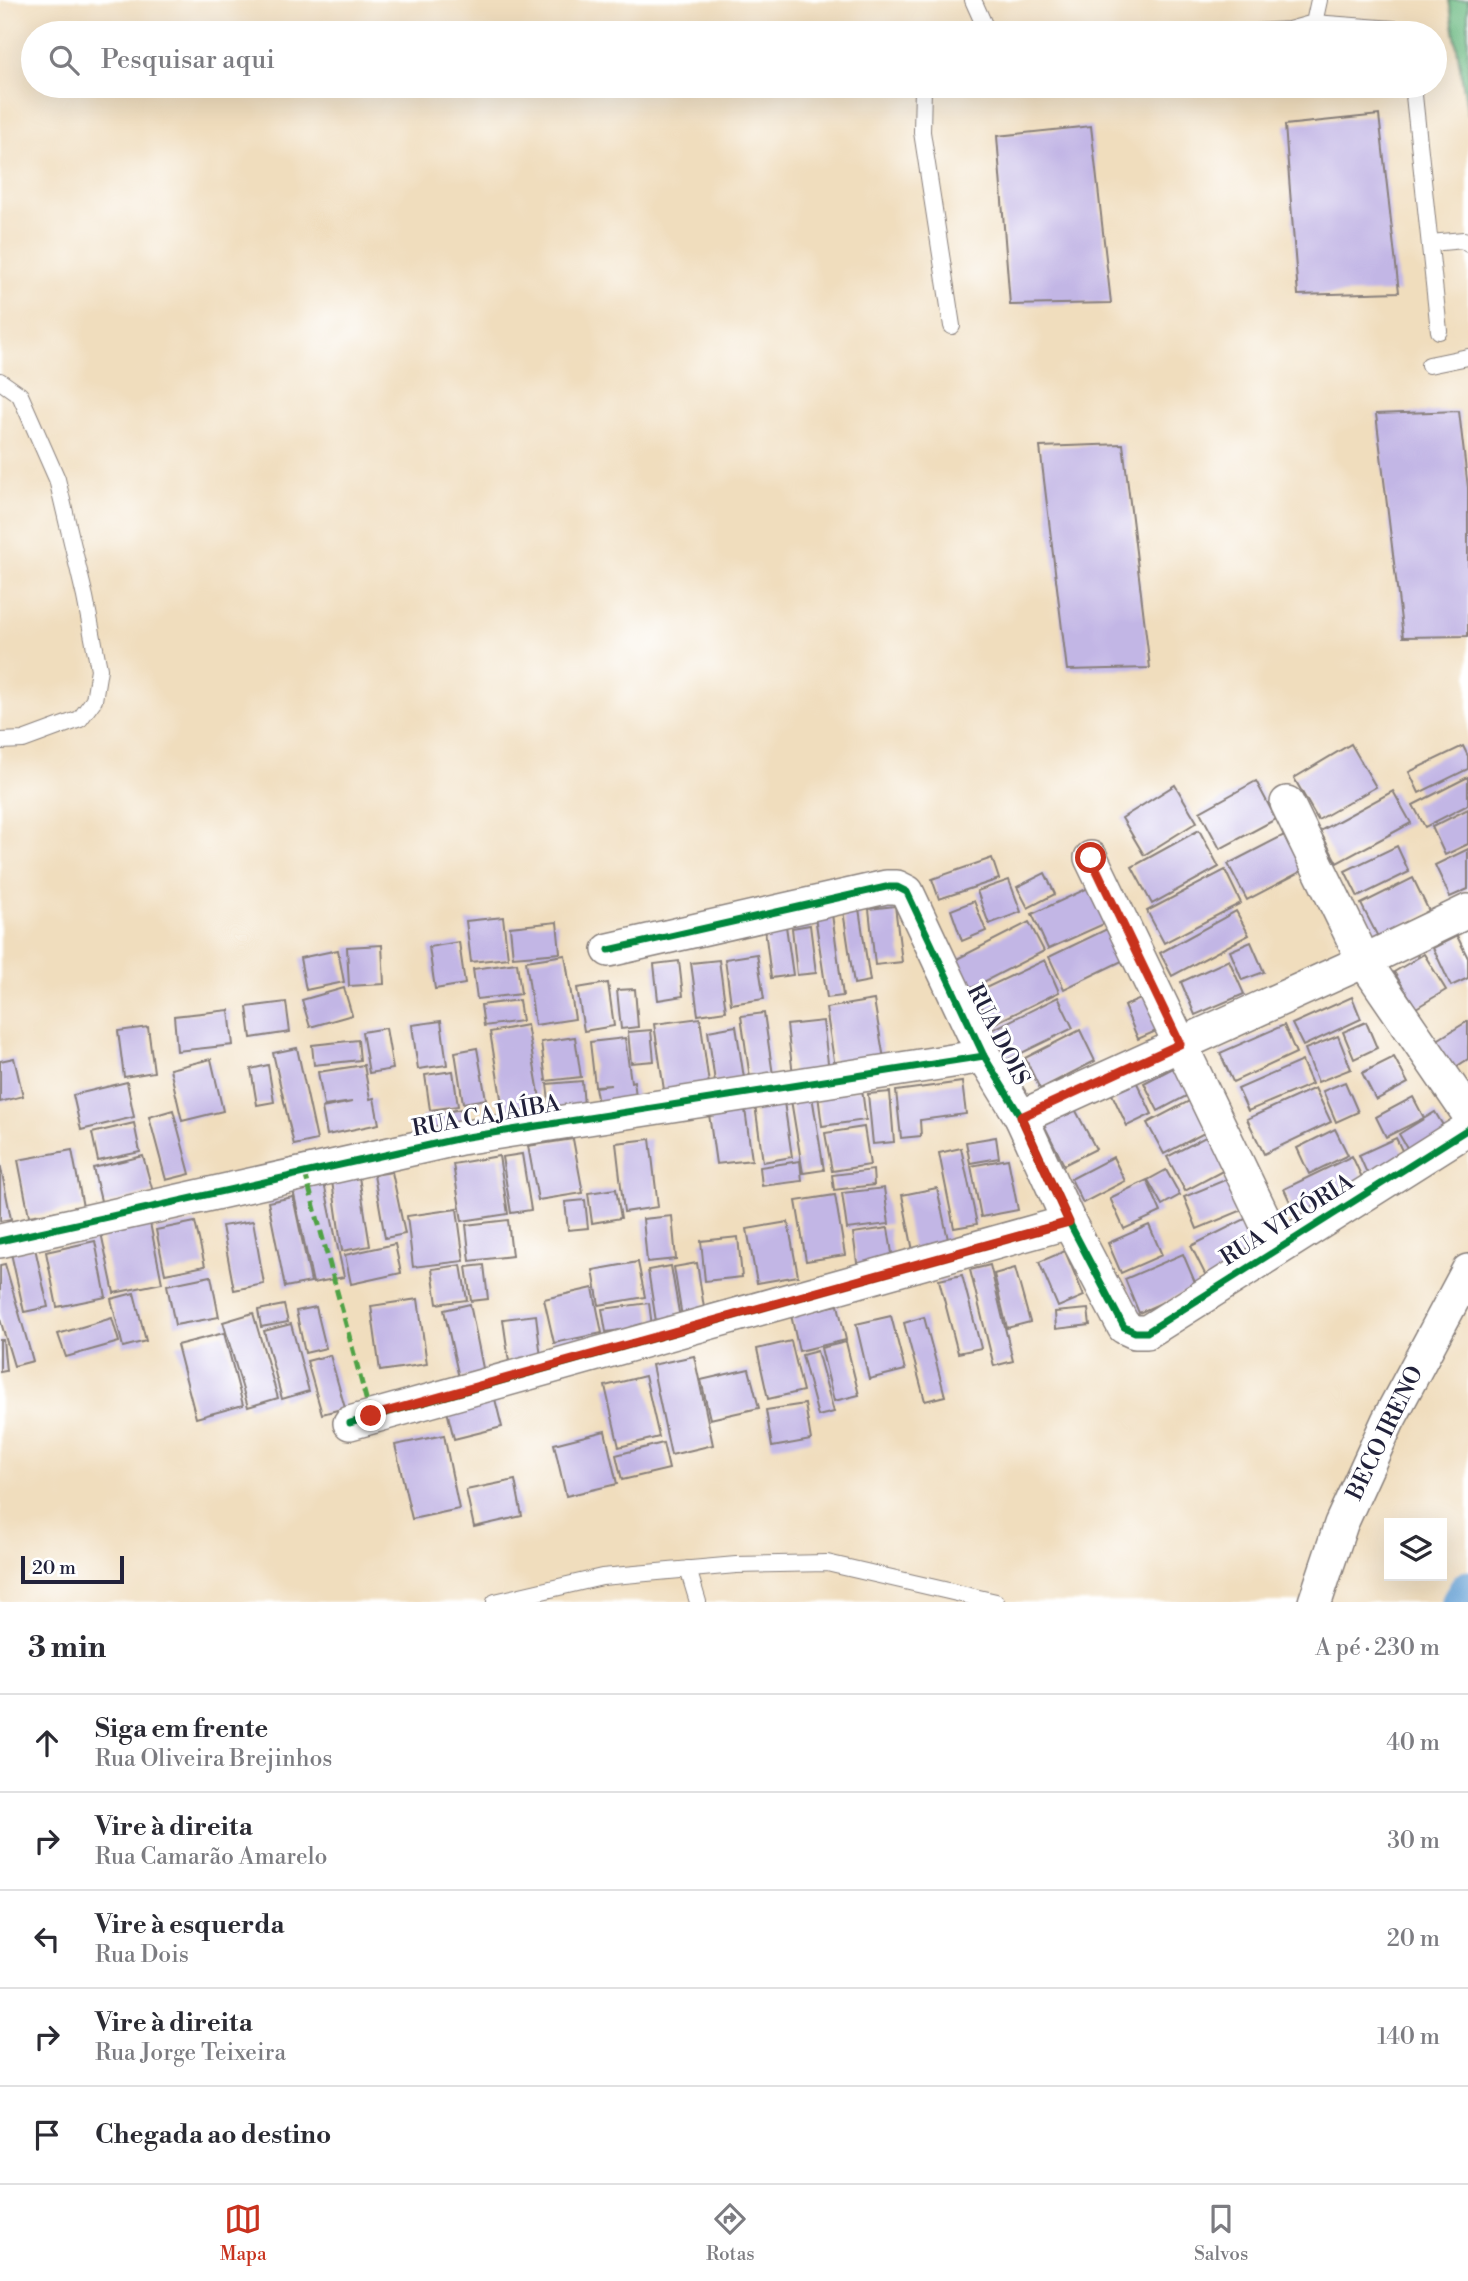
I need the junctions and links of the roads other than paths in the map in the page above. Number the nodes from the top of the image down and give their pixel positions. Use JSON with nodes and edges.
{"nodes":[{"id":1,"x":973,"y":0,"type":"edge"},
{"id":2,"x":1319,"y":0,"type":"edge"},
{"id":3,"x":981,"y":21,"type":"edge"},
{"id":4,"x":1314,"y":21,"type":"edge"},
{"id":5,"x":923,"y":98,"type":"edge"},
{"id":6,"x":1414,"y":98,"type":"edge"},
{"id":7,"x":1430,"y":243,"type":"junction"},
{"id":8,"x":1468,"y":244,"type":"edge"},
{"id":9,"x":951,"y":327,"type":"dead end"},
{"id":10,"x":1439,"y":331,"type":"dead end"},
{"id":11,"x":1468,"y":358,"type":"edge"},
{"id":12,"x":1429,"y":365,"type":"dead end"},
{"id":13,"x":0,"y":381,"type":"edge"},
{"id":14,"x":0,"y":741,"type":"edge"},
{"id":15,"x":1287,"y":803,"type":"dead end"},
{"id":16,"x":1091,"y":858,"type":"dead end"},
{"id":17,"x":1468,"y":911,"type":"edge"},
{"id":18,"x":609,"y":950,"type":"dead end"},
{"id":19,"x":1364,"y":961,"type":"junction"},
{"id":20,"x":1180,"y":1044,"type":"junction"},
{"id":21,"x":984,"y":1056,"type":"junction"},
{"id":22,"x":1468,"y":1113,"type":"edge"},
{"id":23,"x":1021,"y":1117,"type":"junction"},
{"id":24,"x":1468,"y":1129,"type":"edge"},
{"id":25,"x":1069,"y":1222,"type":"junction"},
{"id":26,"x":0,"y":1241,"type":"edge"},
{"id":27,"x":1278,"y":1248,"type":"junction"},
{"id":28,"x":1468,"y":1271,"type":"edge"},
{"id":29,"x":1124,"y":1327,"type":"joint"},
{"id":30,"x":350,"y":1423,"type":"dead end"},
{"id":31,"x":688,"y":1569,"type":"junction"},
{"id":32,"x":495,"y":1602,"type":"edge"},
{"id":33,"x":698,"y":1602,"type":"edge"},
{"id":34,"x":996,"y":1602,"type":"edge"},
{"id":35,"x":1315,"y":1602,"type":"edge"}],
"edges":[{"from":1,"to":3,"type":"lane"},
{"from":2,"to":4,"type":"lane"},
{"from":5,"to":9,"type":"lane"},
{"from":6,"to":7,"type":"lane"},
{"from":7,"to":8,"type":"lane"},
{"from":7,"to":10,"type":"lane"},
{"from":11,"to":12,"type":"lane"},
{"from":13,"to":14,"type":"lane"},
{"from":15,"to":19,"type":"street"},
{"from":16,"to":20,"type":"street"},
{"from":17,"to":19,"type":"street"},
{"from":18,"to":21,"type":"street","name":"RUA DOIS"},
{"from":19,"to":20,"type":"street"},
{"from":19,"to":22,"type":"street"},
{"from":20,"to":23,"type":"street"},
{"from":20,"to":27,"type":"street"},
{"from":21,"to":23,"type":"street","name":"RUA DOIS"},
{"from":21,"to":26,"type":"street","name":"RUA CAJAÍBA"},
{"from":23,"to":25,"type":"street","name":"RUA DOIS"},
{"from":24,"to":27,"type":"street","name":"RUA VITÓRIA"},
{"from":25,"to":29,"type":"street","name":"RUA DOIS"},
{"from":25,"to":30,"type":"street"},
{"from":27,"to":29,"type":"street","name":"RUA VITÓRIA"},
{"from":28,"to":35,"type":"street","name":"BECO IRENO"},
{"from":31,"to":32,"type":"lane"},
{"from":31,"to":33,"type":"lane"},
{"from":31,"to":34,"type":"lane"}]}
